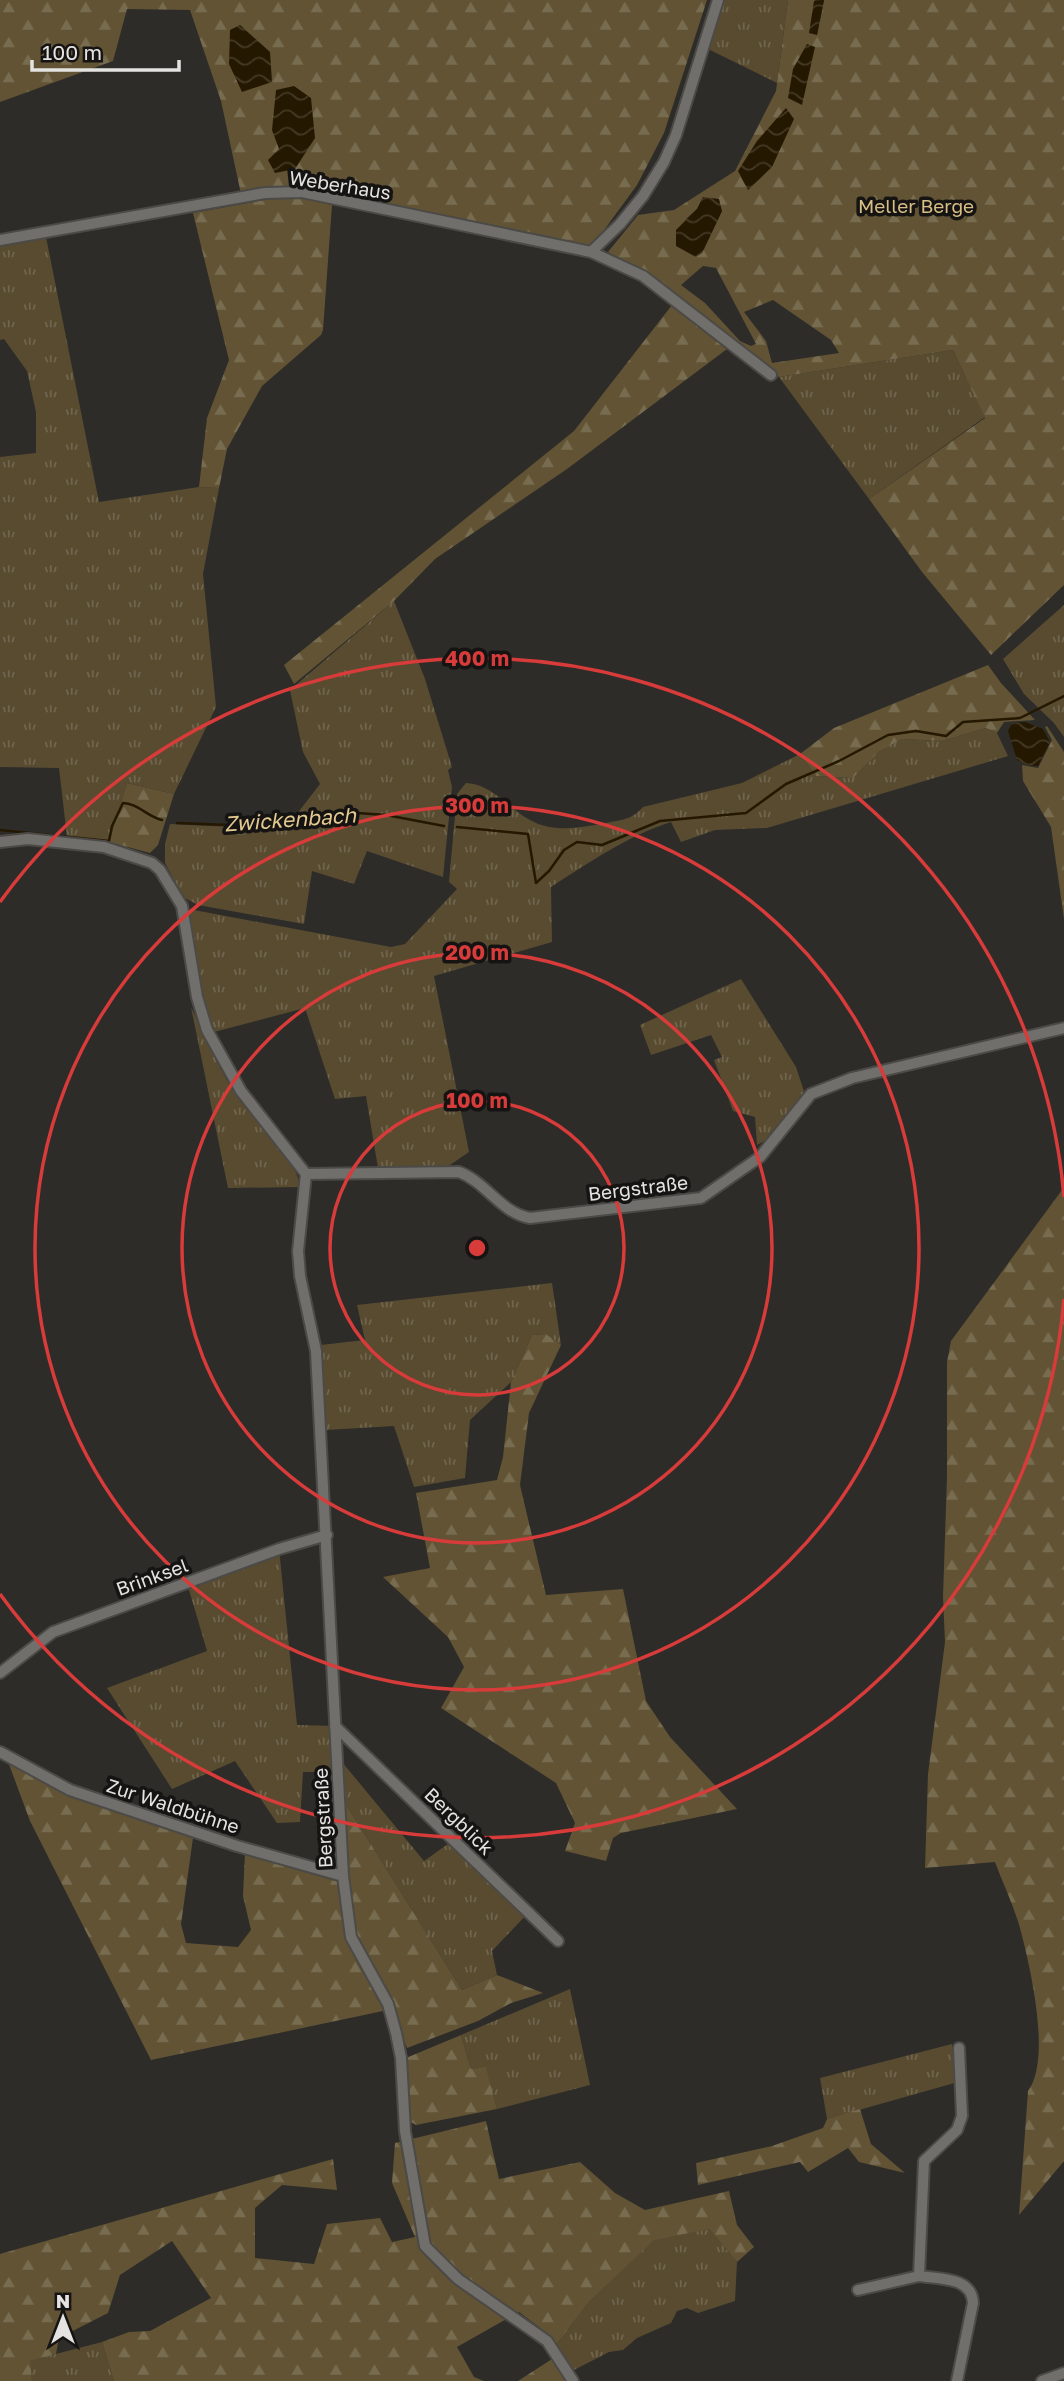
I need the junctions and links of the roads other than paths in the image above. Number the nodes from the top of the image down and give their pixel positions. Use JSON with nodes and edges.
{"nodes":[{"id":1,"x":718,"y":0,"type":"edge"},
{"id":2,"x":0,"y":240,"type":"edge"},
{"id":3,"x":591,"y":251,"type":"junction"},
{"id":4,"x":771,"y":375,"type":"dead end"},
{"id":5,"x":0,"y":842,"type":"edge"},
{"id":6,"x":1064,"y":1028,"type":"edge"},
{"id":7,"x":306,"y":1174,"type":"junction"},
{"id":8,"x":327,"y":1535,"type":"junction"},
{"id":9,"x":0,"y":1673,"type":"edge"},
{"id":10,"x":335,"y":1726,"type":"junction"},
{"id":11,"x":0,"y":1752,"type":"edge"},
{"id":12,"x":343,"y":1876,"type":"junction"},
{"id":13,"x":558,"y":1941,"type":"dead end"},
{"id":14,"x":959,"y":2048,"type":"dead end"},
{"id":15,"x":919,"y":2276,"type":"junction"},
{"id":16,"x":858,"y":2290,"type":"dead end"},
{"id":17,"x":1064,"y":2373,"type":"edge"},
{"id":18,"x":573,"y":2381,"type":"edge"},
{"id":19,"x":957,"y":2381,"type":"edge"},
{"id":20,"x":1042,"y":2381,"type":"edge"}],
"edges":[{"from":1,"to":3,"type":"street"},
{"from":2,"to":3,"type":"street","name":"Weberhaus"},
{"from":3,"to":4,"type":"street","name":"Weberhaus"},
{"from":5,"to":7,"type":"street"},
{"from":6,"to":7,"type":"street","name":"Bergstraße"},
{"from":7,"to":8,"type":"street","name":"Bergstraße"},
{"from":8,"to":9,"type":"street","name":"Brinksel"},
{"from":8,"to":10,"type":"street","name":"Bergstraße"},
{"from":10,"to":12,"type":"street","name":"Bergstraße"},
{"from":10,"to":13,"type":"street","name":"Bergblick"},
{"from":11,"to":12,"type":"street","name":"Zur Waldbühne"},
{"from":12,"to":18,"type":"street","name":"Bergstraße"},
{"from":14,"to":15,"type":"street"},
{"from":15,"to":16,"type":"street"},
{"from":15,"to":19,"type":"street"},
{"from":17,"to":20,"type":"street"}]}
